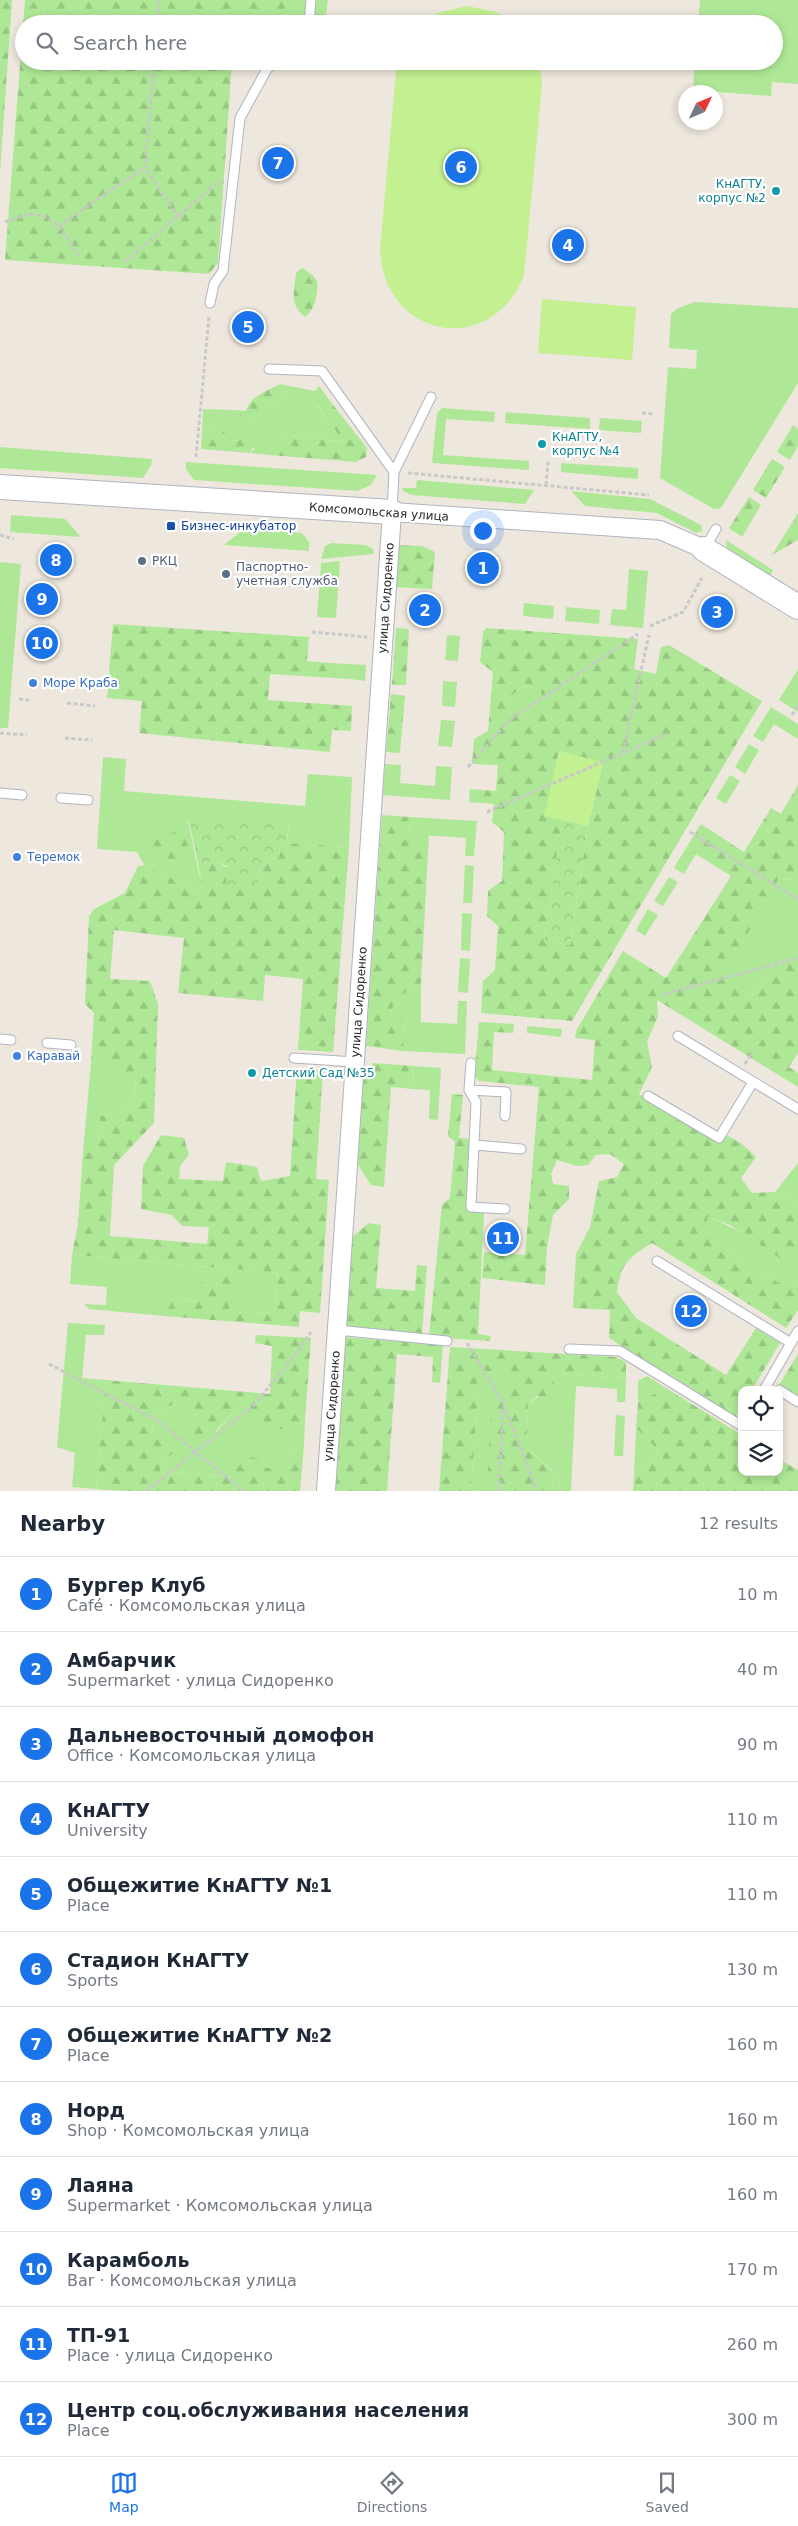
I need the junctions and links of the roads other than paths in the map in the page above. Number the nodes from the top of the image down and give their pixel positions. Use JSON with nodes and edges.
{"nodes":[{"id":1,"x":311,"y":0,"type":"edge"},
{"id":2,"x":310,"y":15,"type":"edge"},
{"id":3,"x":266,"y":70,"type":"edge"},
{"id":4,"x":210,"y":303,"type":"road end"},
{"id":5,"x":269,"y":369,"type":"dead end"},
{"id":6,"x":430,"y":396,"type":"dead end"},
{"id":7,"x":394,"y":472,"type":"junction"},
{"id":8,"x":0,"y":487,"type":"edge"},
{"id":9,"x":392,"y":512,"type":"junction"},
{"id":10,"x":710,"y":539,"type":"joint"},
{"id":11,"x":795,"y":599,"type":"edge"},
{"id":12,"x":0,"y":793,"type":"edge"},
{"id":13,"x":22,"y":795,"type":"dead end"},
{"id":14,"x":60,"y":798,"type":"dead end"},
{"id":15,"x":88,"y":800,"type":"dead end"},
{"id":16,"x":678,"y":1036,"type":"dead end"},
{"id":17,"x":0,"y":1039,"type":"edge"},
{"id":18,"x":11,"y":1040,"type":"dead end"},
{"id":19,"x":47,"y":1043,"type":"dead end"},
{"id":20,"x":71,"y":1045,"type":"dead end"},
{"id":21,"x":294,"y":1058,"type":"dead end"},
{"id":22,"x":355,"y":1062,"type":"junction"},
{"id":23,"x":471,"y":1063,"type":"dead end"},
{"id":24,"x":753,"y":1082,"type":"junction"},
{"id":25,"x":469,"y":1090,"type":"junction"},
{"id":26,"x":648,"y":1096,"type":"dead end"},
{"id":27,"x":798,"y":1109,"type":"edge"},
{"id":28,"x":505,"y":1116,"type":"dead end"},
{"id":29,"x":475,"y":1145,"type":"junction"},
{"id":30,"x":521,"y":1149,"type":"dead end"},
{"id":31,"x":506,"y":1208,"type":"dead end"},
{"id":32,"x":657,"y":1261,"type":"dead end"},
{"id":33,"x":337,"y":1330,"type":"junction"},
{"id":34,"x":798,"y":1331,"type":"edge"},
{"id":35,"x":446,"y":1341,"type":"dead end"},
{"id":36,"x":791,"y":1342,"type":"junction"},
{"id":37,"x":569,"y":1348,"type":"dead end"},
{"id":38,"x":767,"y":1386,"type":"edge"},
{"id":39,"x":783,"y":1393,"type":"edge"},
{"id":40,"x":798,"y":1402,"type":"edge"},
{"id":41,"x":738,"y":1424,"type":"edge"},
{"id":42,"x":326,"y":1491,"type":"edge"}],
"edges":[{"from":1,"to":2,"type":"lane"},
{"from":3,"to":4,"type":"lane"},
{"from":5,"to":7,"type":"lane"},
{"from":6,"to":7,"type":"lane"},
{"from":7,"to":9,"type":"lane"},
{"from":8,"to":9,"type":"street","name":"Комсомольская улица"},
{"from":9,"to":10,"type":"street","name":"Комсомольская улица"},
{"from":9,"to":22,"type":"street","name":"улица Сидоренко"},
{"from":10,"to":11,"type":"street","name":"Комсомольская улица"},
{"from":12,"to":13,"type":"lane"},
{"from":14,"to":15,"type":"lane"},
{"from":16,"to":24,"type":"lane"},
{"from":17,"to":18,"type":"lane"},
{"from":19,"to":20,"type":"lane"},
{"from":21,"to":22,"type":"lane"},
{"from":22,"to":33,"type":"street","name":"улица Сидоренко"},
{"from":23,"to":25,"type":"lane"},
{"from":24,"to":26,"type":"lane"},
{"from":24,"to":27,"type":"lane"},
{"from":25,"to":28,"type":"lane"},
{"from":25,"to":29,"type":"lane"},
{"from":29,"to":30,"type":"lane"},
{"from":29,"to":31,"type":"lane"},
{"from":32,"to":36,"type":"lane"},
{"from":33,"to":35,"type":"lane"},
{"from":33,"to":42,"type":"street","name":"улица Сидоренко"},
{"from":34,"to":36,"type":"lane"},
{"from":36,"to":38,"type":"lane"},
{"from":37,"to":41,"type":"lane"},
{"from":39,"to":40,"type":"lane"}]}
